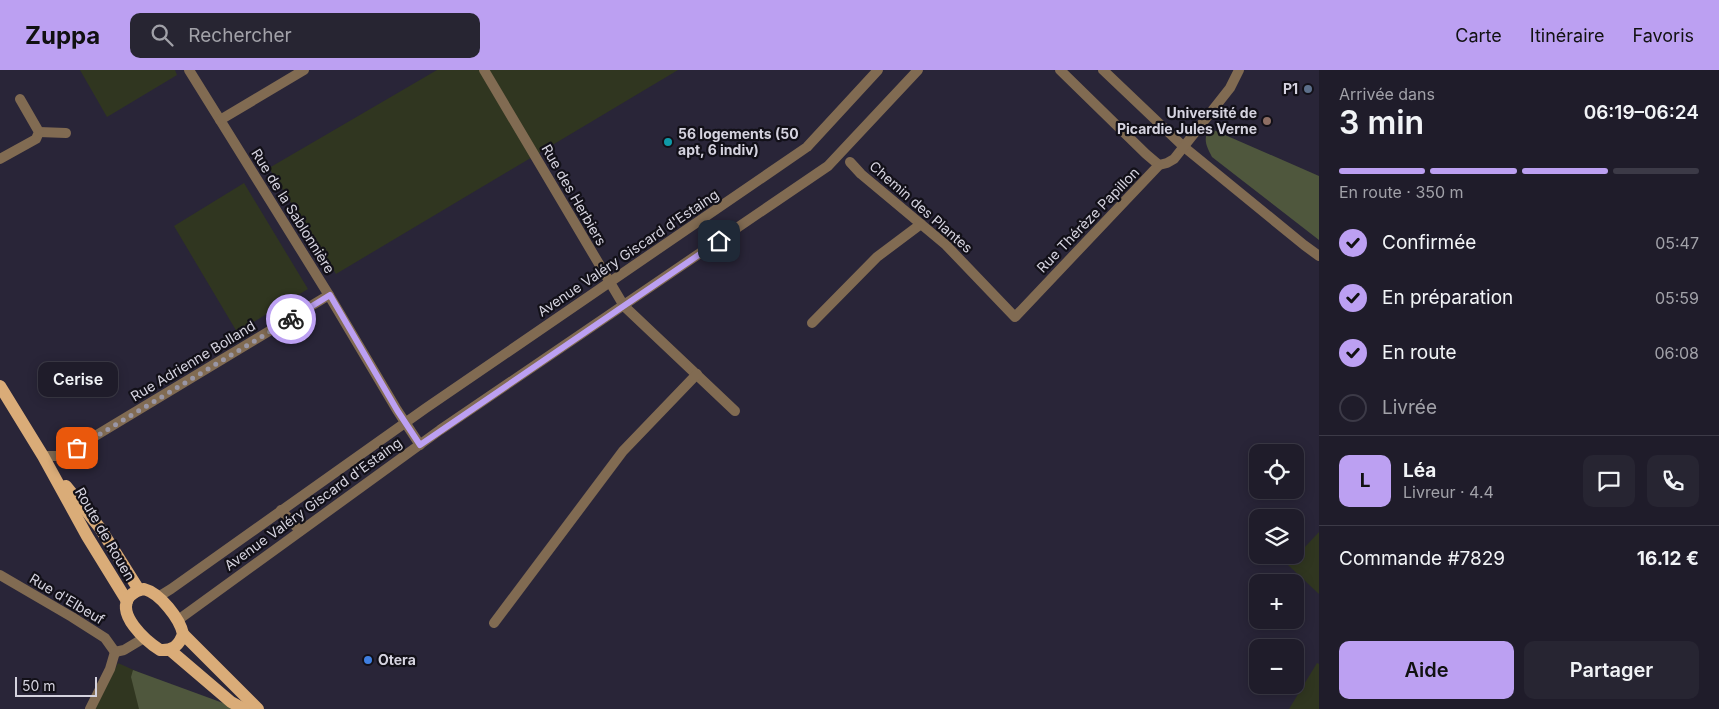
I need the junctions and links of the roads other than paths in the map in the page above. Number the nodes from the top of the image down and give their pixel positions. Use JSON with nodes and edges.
{"nodes":[{"id":1,"x":189,"y":70,"type":"edge"},
{"id":2,"x":304,"y":70,"type":"edge"},
{"id":3,"x":484,"y":70,"type":"edge"},
{"id":4,"x":878,"y":70,"type":"edge"},
{"id":5,"x":918,"y":70,"type":"edge"},
{"id":6,"x":1060,"y":70,"type":"edge"},
{"id":7,"x":1103,"y":70,"type":"edge"},
{"id":8,"x":1239,"y":70,"type":"edge"},
{"id":9,"x":20,"y":99,"type":"dead end"},
{"id":10,"x":220,"y":120,"type":"junction"},
{"id":11,"x":39,"y":132,"type":"junction"},
{"id":12,"x":66,"y":133,"type":"dead end"},
{"id":13,"x":1184,"y":147,"type":"junction"},
{"id":14,"x":0,"y":159,"type":"edge"},
{"id":15,"x":850,"y":162,"type":"dead end"},
{"id":16,"x":1159,"y":165,"type":"junction"},
{"id":17,"x":921,"y":224,"type":"junction"},
{"id":18,"x":1319,"y":256,"type":"edge"},
{"id":19,"x":609,"y":282,"type":"junction"},
{"id":20,"x":330,"y":295,"type":"junction"},
{"id":21,"x":624,"y":306,"type":"junction"},
{"id":22,"x":1015,"y":316,"type":"joint"},
{"id":23,"x":812,"y":323,"type":"dead end"},
{"id":24,"x":698,"y":374,"type":"junction"},
{"id":25,"x":0,"y":386,"type":"edge"},
{"id":26,"x":736,"y":411,"type":"dead end"},
{"id":27,"x":405,"y":422,"type":"junction"},
{"id":28,"x":420,"y":445,"type":"junction"},
{"id":29,"x":43,"y":456,"type":"junction"},
{"id":30,"x":281,"y":510,"type":"junction"},
{"id":31,"x":300,"y":532,"type":"junction"},
{"id":32,"x":0,"y":575,"type":"edge"},
{"id":33,"x":139,"y":590,"type":"junction"},
{"id":34,"x":158,"y":596,"type":"junction"},
{"id":35,"x":127,"y":601,"type":"junction"},
{"id":36,"x":178,"y":620,"type":"junction"},
{"id":37,"x":494,"y":624,"type":"dead end"},
{"id":38,"x":182,"y":634,"type":"junction"},
{"id":39,"x":144,"y":638,"type":"junction"},
{"id":40,"x":170,"y":650,"type":"junction"},
{"id":41,"x":115,"y":652,"type":"junction"},
{"id":42,"x":90,"y":709,"type":"edge"},
{"id":43,"x":244,"y":709,"type":"edge"},
{"id":44,"x":258,"y":709,"type":"edge"}],
"edges":[{"from":1,"to":10,"type":"street","name":"Rue de la Sablonnière"},
{"from":2,"to":10,"type":"street"},
{"from":3,"to":19,"type":"street","name":"Rue des Herbiers"},
{"from":4,"to":19,"type":"street","name":"Avenue Valéry Giscard d'Estaing"},
{"from":5,"to":21,"type":"street","name":"Avenue Valéry Giscard d'Estaing"},
{"from":6,"to":16,"type":"street"},
{"from":7,"to":13,"type":"street"},
{"from":8,"to":13,"type":"street","name":"Rue Thérèze Papillon"},
{"from":9,"to":11,"type":"street"},
{"from":10,"to":20,"type":"street","name":"Rue de la Sablonnière"},
{"from":11,"to":12,"type":"street"},
{"from":11,"to":14,"type":"street"},
{"from":13,"to":16,"type":"street","name":"Rue Thérèze Papillon"},
{"from":13,"to":18,"type":"street"},
{"from":15,"to":17,"type":"street","name":"Chemin des Plantes"},
{"from":16,"to":22,"type":"street","name":"Rue Thérèze Papillon"},
{"from":17,"to":22,"type":"street","name":"Chemin des Plantes"},
{"from":17,"to":23,"type":"street"},
{"from":19,"to":21,"type":"street","name":"Rue des Herbiers"},
{"from":19,"to":27,"type":"street","name":"Avenue Valéry Giscard d'Estaing"},
{"from":20,"to":27,"type":"street","name":"Rue de la Sablonnière"},
{"from":20,"to":29,"type":"street","name":"Rue Adrienne Bolland"},
{"from":21,"to":24,"type":"street","name":"Rue des Herbiers"},
{"from":21,"to":28,"type":"street","name":"Avenue Valéry Giscard d'Estaing"},
{"from":24,"to":26,"type":"street","name":"Rue des Herbiers"},
{"from":24,"to":37,"type":"street"},
{"from":25,"to":29,"type":"main road","name":"Route de Rouen"},
{"from":27,"to":28,"type":"street","name":"Rue de la Sablonnière"},
{"from":27,"to":30,"type":"street","name":"Avenue Valéry Giscard d'Estaing"},
{"from":28,"to":31,"type":"street","name":"Avenue Valéry Giscard d'Estaing"},
{"from":29,"to":33,"type":"main road","name":"Route de Rouen"},
{"from":29,"to":35,"type":"main road","name":"Route de Rouen"},
{"from":30,"to":31,"type":"street"},
{"from":30,"to":34,"type":"street","name":"Avenue Valéry Giscard d'Estaing"},
{"from":31,"to":36,"type":"street","name":"Avenue Valéry Giscard d'Estaing"},
{"from":32,"to":41,"type":"street","name":"Rue d'Elbeuf"},
{"from":33,"to":34,"type":"main road"},
{"from":33,"to":35,"type":"main road"},
{"from":34,"to":36,"type":"main road"},
{"from":35,"to":39,"type":"main road"},
{"from":36,"to":38,"type":"main road"},
{"from":38,"to":40,"type":"main road"},
{"from":38,"to":44,"type":"main road"},
{"from":39,"to":40,"type":"main road"},
{"from":39,"to":41,"type":"street"},
{"from":40,"to":43,"type":"main road"},
{"from":41,"to":42,"type":"street"}]}
